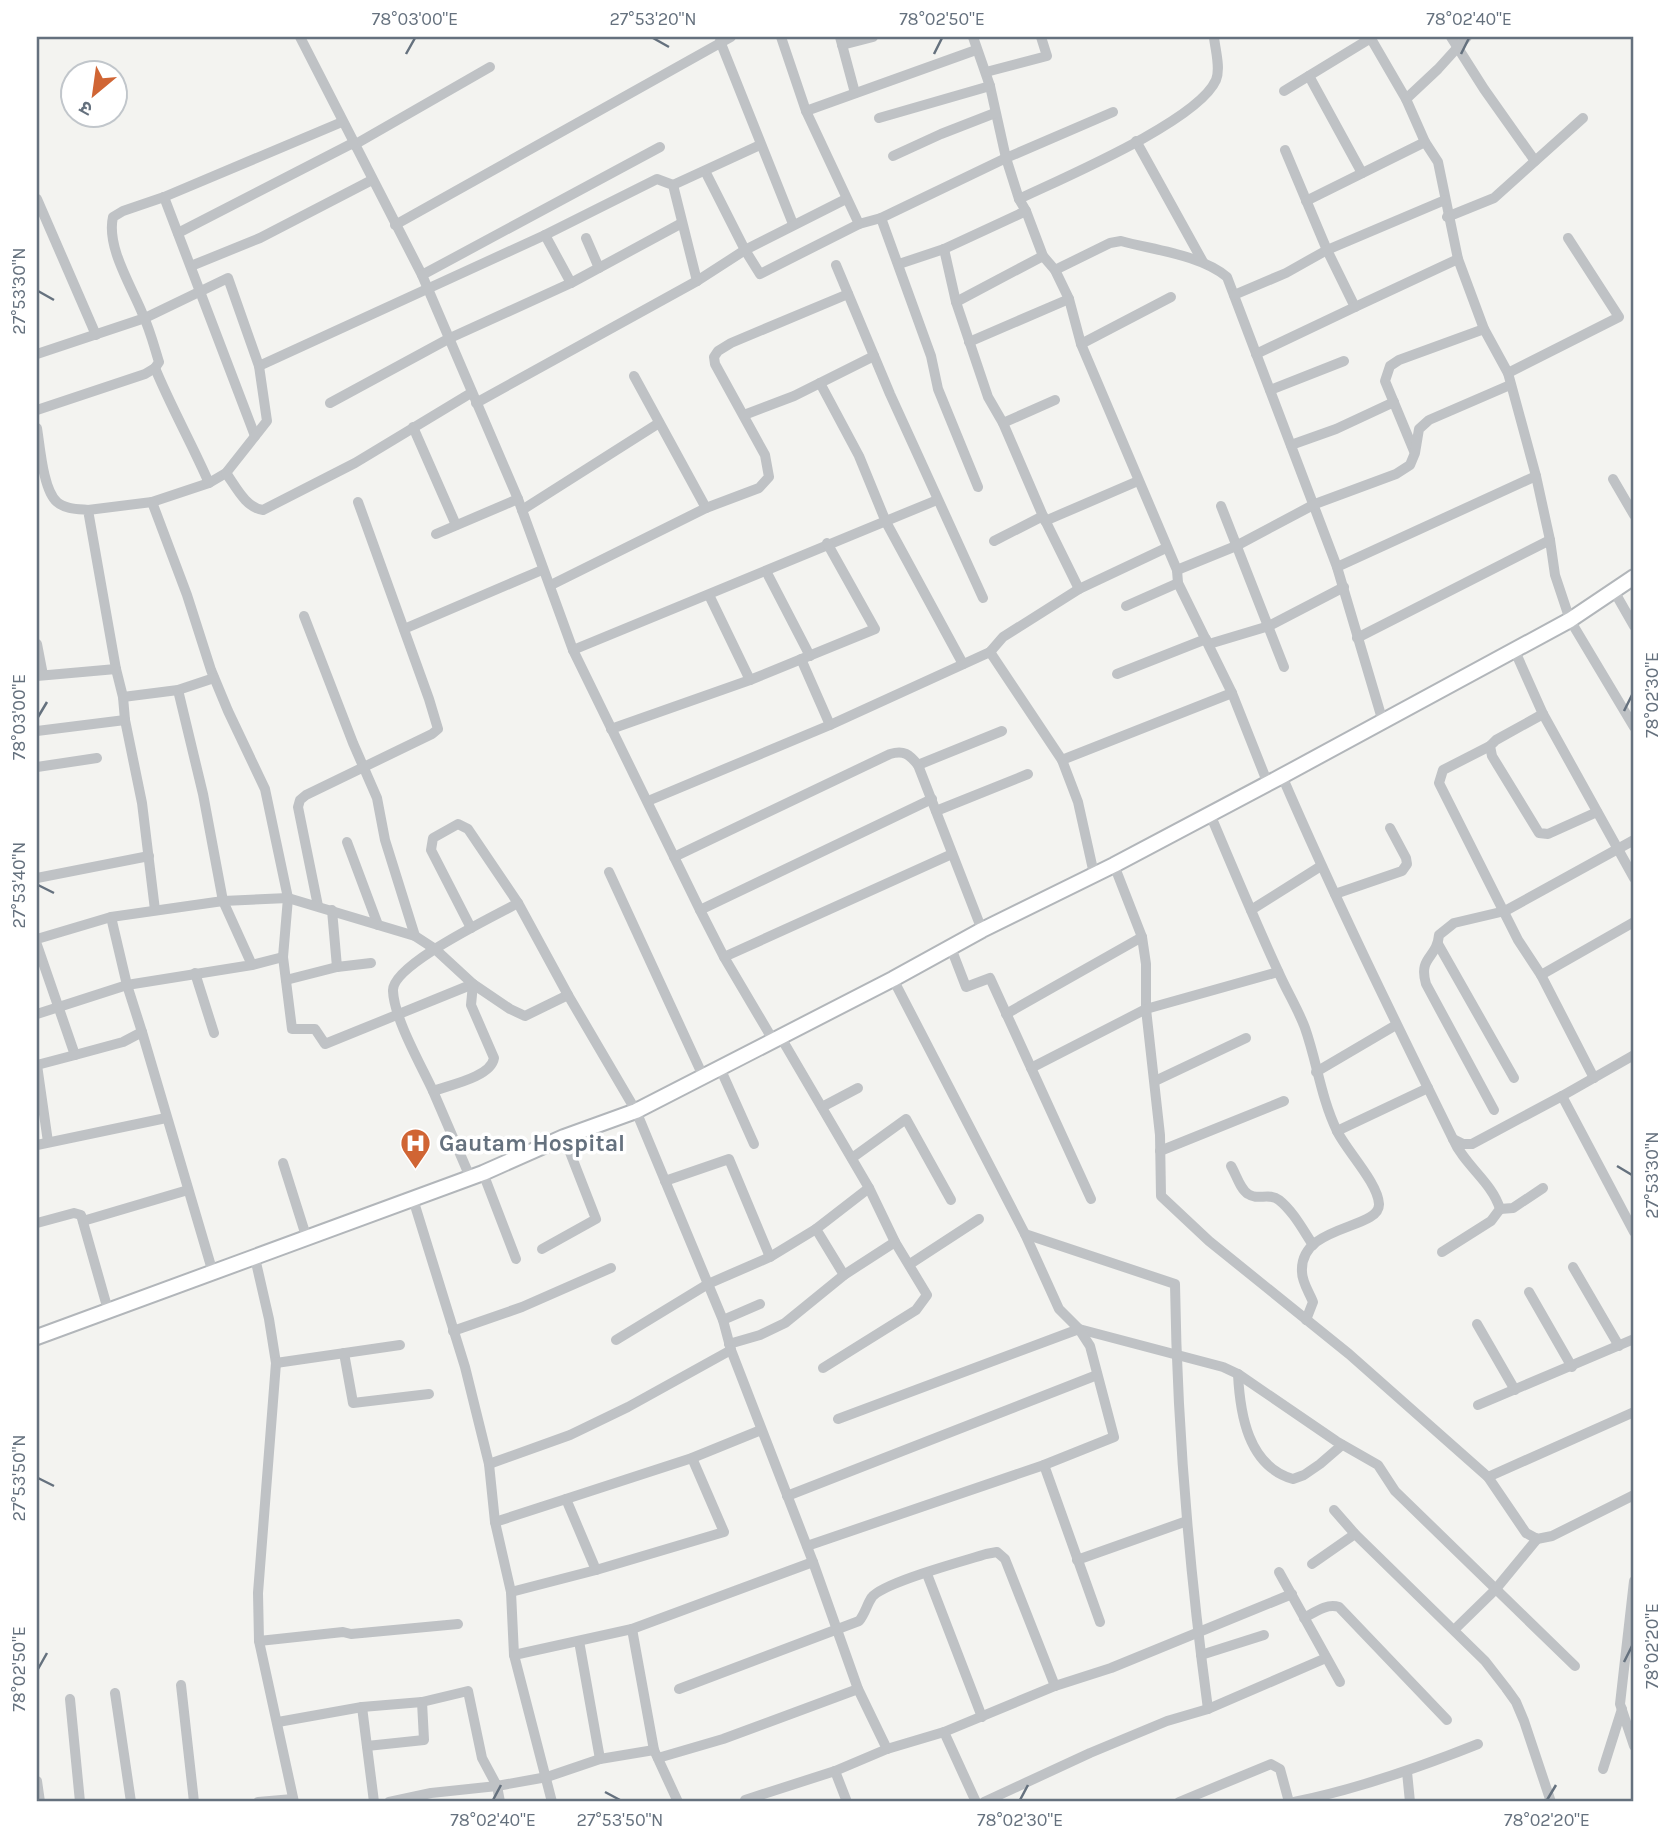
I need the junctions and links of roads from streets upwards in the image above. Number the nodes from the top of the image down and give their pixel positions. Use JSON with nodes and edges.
{"nodes":[{"id":1,"x":300,"y":37,"type":"edge"},
{"id":2,"x":781,"y":37,"type":"edge"},
{"id":3,"x":873,"y":37,"type":"edge"},
{"id":4,"x":973,"y":37,"type":"edge"},
{"id":5,"x":1041,"y":37,"type":"edge"},
{"id":6,"x":1214,"y":37,"type":"edge"},
{"id":7,"x":1371,"y":37,"type":"edge"},
{"id":8,"x":1451,"y":37,"type":"edge"},
{"id":9,"x":1467,"y":37,"type":"edge"},
{"id":10,"x":727,"y":38,"type":"edge"},
{"id":11,"x":841,"y":41,"type":"edge"},
{"id":12,"x":1458,"y":48,"type":"junction"},
{"id":13,"x":976,"y":50,"type":"junction"},
{"id":14,"x":490,"y":67,"type":"dead end"},
{"id":15,"x":986,"y":72,"type":"junction"},
{"id":16,"x":1309,"y":76,"type":"junction"},
{"id":17,"x":990,"y":86,"type":"junction"},
{"id":18,"x":1284,"y":91,"type":"dead end"},
{"id":19,"x":855,"y":93,"type":"junction"},
{"id":20,"x":1406,"y":99,"type":"junction"},
{"id":21,"x":806,"y":111,"type":"junction"},
{"id":22,"x":1113,"y":112,"type":"dead end"},
{"id":23,"x":995,"y":113,"type":"junction"},
{"id":24,"x":879,"y":118,"type":"dead end"},
{"id":25,"x":1583,"y":118,"type":"dead end"},
{"id":26,"x":342,"y":122,"type":"junction"},
{"id":27,"x":1136,"y":141,"type":"junction"},
{"id":28,"x":1425,"y":142,"type":"junction"},
{"id":29,"x":353,"y":144,"type":"junction"},
{"id":30,"x":760,"y":145,"type":"junction"},
{"id":31,"x":660,"y":147,"type":"dead end"},
{"id":32,"x":1286,"y":150,"type":"dead end"},
{"id":33,"x":893,"y":156,"type":"dead end"},
{"id":34,"x":1006,"y":158,"type":"junction"},
{"id":35,"x":1535,"y":161,"type":"junction"},
{"id":36,"x":705,"y":171,"type":"junction"},
{"id":37,"x":1362,"y":173,"type":"junction"},
{"id":38,"x":372,"y":180,"type":"junction"},
{"id":39,"x":673,"y":185,"type":"junction"},
{"id":40,"x":164,"y":197,"type":"junction"},
{"id":41,"x":37,"y":199,"type":"edge"},
{"id":42,"x":846,"y":199,"type":"junction"},
{"id":43,"x":1019,"y":199,"type":"junction"},
{"id":44,"x":1445,"y":200,"type":"junction"},
{"id":45,"x":1306,"y":201,"type":"junction"},
{"id":46,"x":1026,"y":211,"type":"junction"},
{"id":47,"x":1447,"y":217,"type":"junction"},
{"id":48,"x":881,"y":218,"type":"junction"},
{"id":49,"x":682,"y":223,"type":"junction"},
{"id":50,"x":793,"y":224,"type":"junction"},
{"id":51,"x":859,"y":224,"type":"junction"},
{"id":52,"x":395,"y":225,"type":"junction"},
{"id":53,"x":178,"y":233,"type":"junction"},
{"id":54,"x":545,"y":235,"type":"junction"},
{"id":55,"x":586,"y":238,"type":"dead end"},
{"id":56,"x":1568,"y":238,"type":"dead end"},
{"id":57,"x":944,"y":249,"type":"junction"},
{"id":58,"x":744,"y":250,"type":"junction"},
{"id":59,"x":1327,"y":250,"type":"junction"},
{"id":60,"x":1043,"y":256,"type":"junction"},
{"id":61,"x":1458,"y":259,"type":"junction"},
{"id":62,"x":1203,"y":262,"type":"junction"},
{"id":63,"x":899,"y":264,"type":"junction"},
{"id":64,"x":836,"y":265,"type":"dead end"},
{"id":65,"x":191,"y":266,"type":"junction"},
{"id":66,"x":599,"y":268,"type":"junction"},
{"id":67,"x":1055,"y":270,"type":"junction"},
{"id":68,"x":422,"y":275,"type":"junction"},
{"id":69,"x":697,"y":281,"type":"junction"},
{"id":70,"x":571,"y":283,"type":"junction"},
{"id":71,"x":427,"y":290,"type":"junction"},
{"id":72,"x":200,"y":293,"type":"junction"},
{"id":73,"x":848,"y":294,"type":"junction"},
{"id":74,"x":1234,"y":295,"type":"junction"},
{"id":75,"x":1171,"y":297,"type":"dead end"},
{"id":76,"x":1069,"y":299,"type":"junction"},
{"id":77,"x":956,"y":302,"type":"junction"},
{"id":78,"x":1355,"y":307,"type":"junction"},
{"id":79,"x":145,"y":318,"type":"junction"},
{"id":80,"x":1484,"y":329,"type":"junction"},
{"id":81,"x":96,"y":335,"type":"junction"},
{"id":82,"x":450,"y":338,"type":"junction"},
{"id":83,"x":969,"y":342,"type":"junction"},
{"id":84,"x":1081,"y":344,"type":"junction"},
{"id":85,"x":37,"y":354,"type":"edge"},
{"id":86,"x":1256,"y":354,"type":"junction"},
{"id":87,"x":874,"y":356,"type":"junction"},
{"id":88,"x":1345,"y":361,"type":"dead end"},
{"id":89,"x":259,"y":366,"type":"junction"},
{"id":90,"x":155,"y":368,"type":"junction"},
{"id":91,"x":634,"y":376,"type":"dead end"},
{"id":92,"x":1509,"y":379,"type":"junction"},
{"id":93,"x":820,"y":383,"type":"junction"},
{"id":94,"x":1270,"y":390,"type":"junction"},
{"id":95,"x":473,"y":398,"type":"junction"},
{"id":96,"x":1055,"y":400,"type":"dead end"},
{"id":97,"x":1394,"y":402,"type":"junction"},
{"id":98,"x":330,"y":403,"type":"dead end"},
{"id":99,"x":37,"y":410,"type":"edge"},
{"id":100,"x":744,"y":415,"type":"junction"},
{"id":101,"x":659,"y":423,"type":"junction"},
{"id":102,"x":1003,"y":424,"type":"junction"},
{"id":103,"x":413,"y":427,"type":"junction"},
{"id":104,"x":37,"y":428,"type":"edge"},
{"id":105,"x":255,"y":436,"type":"junction"},
{"id":106,"x":1292,"y":446,"type":"junction"},
{"id":107,"x":1415,"y":453,"type":"junction"},
{"id":108,"x":226,"y":473,"type":"junction"},
{"id":109,"x":1536,"y":476,"type":"junction"},
{"id":110,"x":1613,"y":479,"type":"dead end"},
{"id":111,"x":1138,"y":481,"type":"junction"},
{"id":112,"x":209,"y":483,"type":"junction"},
{"id":113,"x":978,"y":487,"type":"dead end"},
{"id":114,"x":937,"y":500,"type":"junction"},
{"id":115,"x":152,"y":502,"type":"junction"},
{"id":116,"x":358,"y":502,"type":"dead end"},
{"id":117,"x":520,"y":504,"type":"junction"},
{"id":118,"x":1315,"y":504,"type":"junction"},
{"id":119,"x":1221,"y":506,"type":"dead end"},
{"id":120,"x":706,"y":508,"type":"junction"},
{"id":121,"x":88,"y":510,"type":"junction"},
{"id":122,"x":1634,"y":515,"type":"edge"},
{"id":123,"x":1044,"y":519,"type":"junction"},
{"id":124,"x":886,"y":522,"type":"junction"},
{"id":125,"x":456,"y":525,"type":"junction"},
{"id":126,"x":436,"y":534,"type":"dead end"},
{"id":127,"x":1550,"y":540,"type":"junction"},
{"id":128,"x":994,"y":541,"type":"dead end"},
{"id":129,"x":827,"y":544,"type":"junction"},
{"id":130,"x":1236,"y":546,"type":"junction"},
{"id":131,"x":1166,"y":548,"type":"junction"},
{"id":132,"x":1337,"y":567,"type":"junction"},
{"id":133,"x":542,"y":570,"type":"junction"},
{"id":134,"x":1177,"y":570,"type":"junction"},
{"id":135,"x":766,"y":571,"type":"junction"},
{"id":136,"x":1634,"y":577,"type":"edge"},
{"id":137,"x":1178,"y":583,"type":"junction"},
{"id":138,"x":551,"y":585,"type":"junction"},
{"id":139,"x":1344,"y":587,"type":"junction"},
{"id":140,"x":1079,"y":589,"type":"junction"},
{"id":141,"x":1614,"y":590,"type":"junction"},
{"id":142,"x":709,"y":595,"type":"junction"},
{"id":143,"x":983,"y":597,"type":"dead end"},
{"id":144,"x":1126,"y":606,"type":"dead end"},
{"id":145,"x":304,"y":616,"type":"dead end"},
{"id":146,"x":1570,"y":620,"type":"junction"},
{"id":147,"x":1269,"y":626,"type":"junction"},
{"id":148,"x":1634,"y":626,"type":"edge"},
{"id":149,"x":404,"y":629,"type":"junction"},
{"id":150,"x":1357,"y":638,"type":"junction"},
{"id":151,"x":1208,"y":641,"type":"junction"},
{"id":152,"x":37,"y":643,"type":"edge"},
{"id":153,"x":1514,"y":649,"type":"junction"},
{"id":154,"x":573,"y":650,"type":"junction"},
{"id":155,"x":990,"y":652,"type":"junction"},
{"id":156,"x":806,"y":657,"type":"junction"},
{"id":157,"x":963,"y":664,"type":"junction"},
{"id":158,"x":1284,"y":667,"type":"dead end"},
{"id":159,"x":116,"y":669,"type":"junction"},
{"id":160,"x":1117,"y":674,"type":"dead end"},
{"id":161,"x":40,"y":676,"type":"edge"},
{"id":162,"x":214,"y":678,"type":"junction"},
{"id":163,"x":750,"y":680,"type":"junction"},
{"id":164,"x":178,"y":690,"type":"junction"},
{"id":165,"x":1232,"y":693,"type":"junction"},
{"id":166,"x":123,"y":697,"type":"junction"},
{"id":167,"x":1543,"y":714,"type":"junction"},
{"id":168,"x":124,"y":720,"type":"junction"},
{"id":169,"x":1383,"y":722,"type":"junction"},
{"id":170,"x":830,"y":725,"type":"junction"},
{"id":171,"x":1634,"y":727,"type":"edge"},
{"id":172,"x":611,"y":729,"type":"junction"},
{"id":173,"x":37,"y":731,"type":"edge"},
{"id":174,"x":1002,"y":732,"type":"dead end"},
{"id":175,"x":1490,"y":746,"type":"junction"},
{"id":176,"x":97,"y":758,"type":"dead end"},
{"id":177,"x":1062,"y":760,"type":"junction"},
{"id":178,"x":918,"y":765,"type":"junction"},
{"id":179,"x":37,"y":767,"type":"edge"},
{"id":180,"x":364,"y":768,"type":"junction"},
{"id":181,"x":1028,"y":774,"type":"dead end"},
{"id":182,"x":1282,"y":776,"type":"junction"},
{"id":183,"x":1268,"y":784,"type":"junction"},
{"id":184,"x":932,"y":799,"type":"junction"},
{"id":185,"x":648,"y":802,"type":"junction"},
{"id":186,"x":936,"y":811,"type":"junction"},
{"id":187,"x":1597,"y":812,"type":"junction"},
{"id":188,"x":1210,"y":814,"type":"junction"},
{"id":189,"x":1390,"y":828,"type":"dead end"},
{"id":190,"x":1634,"y":841,"type":"edge"},
{"id":191,"x":347,"y":842,"type":"dead end"},
{"id":192,"x":1617,"y":849,"type":"junction"},
{"id":193,"x":952,"y":854,"type":"junction"},
{"id":194,"x":149,"y":856,"type":"junction"},
{"id":195,"x":674,"y":857,"type":"junction"},
{"id":196,"x":1114,"y":865,"type":"junction"},
{"id":197,"x":1321,"y":866,"type":"junction"},
{"id":198,"x":609,"y":872,"type":"dead end"},
{"id":199,"x":1094,"y":874,"type":"junction"},
{"id":200,"x":37,"y":878,"type":"edge"},
{"id":201,"x":1634,"y":878,"type":"edge"},
{"id":202,"x":1335,"y":894,"type":"junction"},
{"id":203,"x":288,"y":898,"type":"junction"},
{"id":204,"x":223,"y":901,"type":"junction"},
{"id":205,"x":518,"y":903,"type":"junction"},
{"id":206,"x":318,"y":906,"type":"junction"},
{"id":207,"x":155,"y":910,"type":"junction"},
{"id":208,"x":332,"y":910,"type":"junction"},
{"id":209,"x":700,"y":910,"type":"junction"},
{"id":210,"x":1251,"y":910,"type":"junction"},
{"id":211,"x":1505,"y":911,"type":"junction"},
{"id":212,"x":111,"y":917,"type":"junction"},
{"id":213,"x":1634,"y":922,"type":"edge"},
{"id":214,"x":378,"y":925,"type":"junction"},
{"id":215,"x":471,"y":928,"type":"junction"},
{"id":216,"x":982,"y":930,"type":"junction"},
{"id":217,"x":415,"y":936,"type":"junction"},
{"id":218,"x":1142,"y":937,"type":"junction"},
{"id":219,"x":37,"y":939,"type":"edge"},
{"id":220,"x":1438,"y":944,"type":"junction"},
{"id":221,"x":37,"y":945,"type":"edge"},
{"id":222,"x":951,"y":948,"type":"junction"},
{"id":223,"x":435,"y":949,"type":"junction"},
{"id":224,"x":284,"y":957,"type":"junction"},
{"id":225,"x":724,"y":957,"type":"junction"},
{"id":226,"x":371,"y":963,"type":"dead end"},
{"id":227,"x":252,"y":965,"type":"junction"},
{"id":228,"x":338,"y":967,"type":"junction"},
{"id":229,"x":1278,"y":972,"type":"junction"},
{"id":230,"x":195,"y":973,"type":"junction"},
{"id":231,"x":1541,"y":975,"type":"junction"},
{"id":232,"x":893,"y":979,"type":"junction"},
{"id":233,"x":286,"y":980,"type":"junction"},
{"id":234,"x":473,"y":984,"type":"junction"},
{"id":235,"x":127,"y":985,"type":"junction"},
{"id":236,"x":568,"y":995,"type":"junction"},
{"id":237,"x":59,"y":1009,"type":"junction"},
{"id":238,"x":1146,"y":1009,"type":"junction"},
{"id":239,"x":398,"y":1013,"type":"junction"},
{"id":240,"x":37,"y":1014,"type":"edge"},
{"id":241,"x":1006,"y":1014,"type":"junction"},
{"id":242,"x":1396,"y":1025,"type":"junction"},
{"id":243,"x":142,"y":1032,"type":"junction"},
{"id":244,"x":214,"y":1033,"type":"dead end"},
{"id":245,"x":776,"y":1038,"type":"junction"},
{"id":246,"x":1246,"y":1038,"type":"dead end"},
{"id":247,"x":75,"y":1055,"type":"junction"},
{"id":248,"x":1634,"y":1055,"type":"edge"},
{"id":249,"x":37,"y":1065,"type":"edge"},
{"id":250,"x":720,"y":1068,"type":"junction"},
{"id":251,"x":1031,"y":1068,"type":"junction"},
{"id":252,"x":1316,"y":1072,"type":"junction"},
{"id":253,"x":703,"y":1076,"type":"junction"},
{"id":254,"x":1514,"y":1078,"type":"dead end"},
{"id":255,"x":1594,"y":1078,"type":"junction"},
{"id":256,"x":1155,"y":1080,"type":"junction"},
{"id":257,"x":858,"y":1088,"type":"dead end"},
{"id":258,"x":1428,"y":1088,"type":"junction"},
{"id":259,"x":433,"y":1091,"type":"junction"},
{"id":260,"x":1562,"y":1097,"type":"junction"},
{"id":261,"x":1284,"y":1101,"type":"dead end"},
{"id":262,"x":822,"y":1108,"type":"junction"},
{"id":263,"x":1494,"y":1110,"type":"dead end"},
{"id":264,"x":636,"y":1111,"type":"junction"},
{"id":265,"x":166,"y":1118,"type":"junction"},
{"id":266,"x":1337,"y":1131,"type":"junction"},
{"id":267,"x":564,"y":1137,"type":"junction"},
{"id":268,"x":1453,"y":1139,"type":"junction"},
{"id":269,"x":43,"y":1144,"type":"edge"},
{"id":270,"x":754,"y":1144,"type":"dead end"},
{"id":271,"x":1160,"y":1152,"type":"junction"},
{"id":272,"x":852,"y":1158,"type":"junction"},
{"id":273,"x":283,"y":1163,"type":"dead end"},
{"id":274,"x":1231,"y":1166,"type":"dead end"},
{"id":275,"x":477,"y":1175,"type":"junction"},
{"id":276,"x":665,"y":1181,"type":"junction"},
{"id":277,"x":869,"y":1188,"type":"junction"},
{"id":278,"x":1543,"y":1188,"type":"dead end"},
{"id":279,"x":188,"y":1190,"type":"junction"},
{"id":280,"x":414,"y":1199,"type":"junction"},
{"id":281,"x":1091,"y":1199,"type":"dead end"},
{"id":282,"x":951,"y":1200,"type":"dead end"},
{"id":283,"x":1500,"y":1209,"type":"junction"},
{"id":284,"x":979,"y":1219,"type":"dead end"},
{"id":285,"x":83,"y":1222,"type":"junction"},
{"id":286,"x":37,"y":1223,"type":"edge"},
{"id":287,"x":816,"y":1229,"type":"junction"},
{"id":288,"x":1634,"y":1233,"type":"edge"},
{"id":289,"x":1024,"y":1234,"type":"junction"},
{"id":290,"x":307,"y":1239,"type":"junction"},
{"id":291,"x":895,"y":1242,"type":"junction"},
{"id":292,"x":1313,"y":1245,"type":"junction"},
{"id":293,"x":542,"y":1250,"type":"dead end"},
{"id":294,"x":1442,"y":1252,"type":"dead end"},
{"id":295,"x":770,"y":1257,"type":"junction"},
{"id":296,"x":255,"y":1258,"type":"junction"},
{"id":297,"x":516,"y":1259,"type":"dead end"},
{"id":298,"x":910,"y":1264,"type":"junction"},
{"id":299,"x":1573,"y":1267,"type":"dead end"},
{"id":300,"x":611,"y":1268,"type":"dead end"},
{"id":301,"x":213,"y":1273,"type":"junction"},
{"id":302,"x":844,"y":1275,"type":"junction"},
{"id":303,"x":708,"y":1284,"type":"junction"},
{"id":304,"x":1529,"y":1292,"type":"dead end"},
{"id":305,"x":760,"y":1304,"type":"dead end"},
{"id":306,"x":108,"y":1310,"type":"junction"},
{"id":307,"x":723,"y":1320,"type":"junction"},
{"id":308,"x":1306,"y":1320,"type":"junction"},
{"id":309,"x":1477,"y":1324,"type":"dead end"},
{"id":310,"x":1080,"y":1329,"type":"junction"},
{"id":311,"x":453,"y":1331,"type":"junction"},
{"id":312,"x":37,"y":1337,"type":"edge"},
{"id":313,"x":1634,"y":1339,"type":"edge"},
{"id":314,"x":616,"y":1340,"type":"dead end"},
{"id":315,"x":400,"y":1345,"type":"dead end"},
{"id":316,"x":1619,"y":1346,"type":"junction"},
{"id":317,"x":730,"y":1347,"type":"junction"},
{"id":318,"x":344,"y":1353,"type":"junction"},
{"id":319,"x":1176,"y":1356,"type":"junction"},
{"id":320,"x":276,"y":1363,"type":"junction"},
{"id":321,"x":1572,"y":1367,"type":"junction"},
{"id":322,"x":822,"y":1368,"type":"dead end"},
{"id":323,"x":1238,"y":1374,"type":"junction"},
{"id":324,"x":1097,"y":1375,"type":"junction"},
{"id":325,"x":1515,"y":1390,"type":"junction"},
{"id":326,"x":429,"y":1394,"type":"dead end"},
{"id":327,"x":1478,"y":1405,"type":"dead end"},
{"id":328,"x":1634,"y":1412,"type":"edge"},
{"id":329,"x":838,"y":1419,"type":"dead end"},
{"id":330,"x":761,"y":1430,"type":"junction"},
{"id":331,"x":1342,"y":1445,"type":"junction"},
{"id":332,"x":692,"y":1458,"type":"junction"},
{"id":333,"x":489,"y":1464,"type":"junction"},
{"id":334,"x":1044,"y":1465,"type":"junction"},
{"id":335,"x":1488,"y":1477,"type":"junction"},
{"id":336,"x":1634,"y":1495,"type":"edge"},
{"id":337,"x":787,"y":1496,"type":"junction"},
{"id":338,"x":566,"y":1499,"type":"junction"},
{"id":339,"x":1334,"y":1510,"type":"dead end"},
{"id":340,"x":1187,"y":1521,"type":"junction"},
{"id":341,"x":495,"y":1522,"type":"junction"},
{"id":342,"x":1355,"y":1534,"type":"junction"},
{"id":343,"x":1537,"y":1539,"type":"junction"},
{"id":344,"x":807,"y":1546,"type":"junction"},
{"id":345,"x":1076,"y":1560,"type":"junction"},
{"id":346,"x":813,"y":1562,"type":"junction"},
{"id":347,"x":1312,"y":1563,"type":"dead end"},
{"id":348,"x":596,"y":1570,"type":"junction"},
{"id":349,"x":1279,"y":1572,"type":"dead end"},
{"id":350,"x":927,"y":1574,"type":"junction"},
{"id":351,"x":1634,"y":1581,"type":"edge"},
{"id":352,"x":1495,"y":1590,"type":"junction"},
{"id":353,"x":511,"y":1592,"type":"junction"},
{"id":354,"x":1292,"y":1594,"type":"junction"},
{"id":355,"x":1304,"y":1618,"type":"junction"},
{"id":356,"x":1100,"y":1622,"type":"dead end"},
{"id":357,"x":458,"y":1624,"type":"dead end"},
{"id":358,"x":632,"y":1629,"type":"junction"},
{"id":359,"x":1454,"y":1630,"type":"junction"},
{"id":360,"x":836,"y":1631,"type":"junction"},
{"id":361,"x":1198,"y":1631,"type":"junction"},
{"id":362,"x":1264,"y":1635,"type":"dead end"},
{"id":363,"x":259,"y":1641,"type":"junction"},
{"id":364,"x":579,"y":1641,"type":"junction"},
{"id":365,"x":514,"y":1655,"type":"junction"},
{"id":366,"x":1201,"y":1656,"type":"junction"},
{"id":367,"x":1326,"y":1658,"type":"junction"},
{"id":368,"x":1576,"y":1666,"type":"dead end"},
{"id":369,"x":1340,"y":1682,"type":"dead end"},
{"id":370,"x":181,"y":1685,"type":"dead end"},
{"id":371,"x":1055,"y":1686,"type":"junction"},
{"id":372,"x":678,"y":1689,"type":"dead end"},
{"id":373,"x":858,"y":1689,"type":"junction"},
{"id":374,"x":115,"y":1693,"type":"dead end"},
{"id":375,"x":70,"y":1699,"type":"dead end"},
{"id":376,"x":422,"y":1702,"type":"junction"},
{"id":377,"x":362,"y":1707,"type":"junction"},
{"id":378,"x":1208,"y":1709,"type":"junction"},
{"id":379,"x":1627,"y":1715,"type":"edge"},
{"id":380,"x":982,"y":1717,"type":"junction"},
{"id":381,"x":1447,"y":1720,"type":"dead end"},
{"id":382,"x":278,"y":1722,"type":"junction"},
{"id":383,"x":944,"y":1732,"type":"junction"},
{"id":384,"x":1478,"y":1744,"type":"dead end"},
{"id":385,"x":367,"y":1746,"type":"junction"},
{"id":386,"x":1634,"y":1746,"type":"edge"},
{"id":387,"x":887,"y":1749,"type":"junction"},
{"id":388,"x":656,"y":1754,"type":"junction"},
{"id":389,"x":600,"y":1759,"type":"junction"},
{"id":390,"x":1604,"y":1769,"type":"dead end"},
{"id":391,"x":835,"y":1771,"type":"junction"},
{"id":392,"x":1407,"y":1772,"type":"junction"},
{"id":393,"x":547,"y":1777,"type":"junction"},
{"id":394,"x":37,"y":1782,"type":"edge"},
{"id":395,"x":497,"y":1786,"type":"junction"},
{"id":396,"x":1347,"y":1797,"type":"edge"},
{"id":397,"x":432,"y":1798,"type":"edge"},
{"id":398,"x":293,"y":1800,"type":"edge"},
{"id":399,"x":40,"y":1802,"type":"edge"},
{"id":400,"x":80,"y":1802,"type":"edge"},
{"id":401,"x":131,"y":1802,"type":"edge"},
{"id":402,"x":194,"y":1802,"type":"edge"},
{"id":403,"x":258,"y":1802,"type":"edge"},
{"id":404,"x":374,"y":1802,"type":"edge"},
{"id":405,"x":389,"y":1802,"type":"edge"},
{"id":406,"x":500,"y":1802,"type":"edge"},
{"id":407,"x":552,"y":1802,"type":"edge"},
{"id":408,"x":678,"y":1802,"type":"edge"},
{"id":409,"x":746,"y":1802,"type":"edge"},
{"id":410,"x":847,"y":1802,"type":"edge"},
{"id":411,"x":976,"y":1802,"type":"edge"},
{"id":412,"x":984,"y":1802,"type":"edge"},
{"id":413,"x":1179,"y":1802,"type":"edge"},
{"id":414,"x":1292,"y":1802,"type":"edge"},
{"id":415,"x":1410,"y":1802,"type":"edge"},
{"id":416,"x":1551,"y":1802,"type":"edge"}],
"edges":[{"from":1,"to":26,"type":"street"},
{"from":2,"to":21,"type":"street"},
{"from":3,"to":11,"type":"street"},
{"from":4,"to":13,"type":"street"},
{"from":5,"to":15,"type":"street"},
{"from":6,"to":27,"type":"street"},
{"from":7,"to":16,"type":"street"},
{"from":7,"to":20,"type":"street"},
{"from":8,"to":12,"type":"street"},
{"from":9,"to":12,"type":"street"},
{"from":10,"to":30,"type":"street"},
{"from":10,"to":52,"type":"street"},
{"from":11,"to":19,"type":"street"},
{"from":12,"to":20,"type":"street"},
{"from":12,"to":35,"type":"street"},
{"from":13,"to":15,"type":"street"},
{"from":13,"to":19,"type":"street"},
{"from":14,"to":29,"type":"street"},
{"from":15,"to":17,"type":"street"},
{"from":16,"to":18,"type":"street"},
{"from":16,"to":37,"type":"street"},
{"from":17,"to":23,"type":"street"},
{"from":17,"to":24,"type":"street"},
{"from":19,"to":21,"type":"street"},
{"from":20,"to":28,"type":"street"},
{"from":21,"to":42,"type":"street"},
{"from":22,"to":34,"type":"street"},
{"from":23,"to":33,"type":"street"},
{"from":23,"to":34,"type":"street"},
{"from":25,"to":35,"type":"street"},
{"from":26,"to":29,"type":"street"},
{"from":26,"to":40,"type":"street"},
{"from":27,"to":43,"type":"street"},
{"from":27,"to":62,"type":"street"},
{"from":28,"to":37,"type":"street"},
{"from":28,"to":44,"type":"street"},
{"from":29,"to":38,"type":"street"},
{"from":29,"to":53,"type":"street"},
{"from":30,"to":36,"type":"street"},
{"from":30,"to":50,"type":"street"},
{"from":31,"to":68,"type":"street"},
{"from":32,"to":45,"type":"street"},
{"from":34,"to":43,"type":"street"},
{"from":34,"to":48,"type":"street"},
{"from":35,"to":47,"type":"street"},
{"from":36,"to":39,"type":"street"},
{"from":36,"to":58,"type":"street"},
{"from":37,"to":45,"type":"street"},
{"from":38,"to":52,"type":"street"},
{"from":38,"to":65,"type":"street"},
{"from":39,"to":49,"type":"street"},
{"from":39,"to":54,"type":"street"},
{"from":40,"to":53,"type":"street"},
{"from":40,"to":79,"type":"street"},
{"from":41,"to":81,"type":"street"},
{"from":42,"to":50,"type":"street"},
{"from":42,"to":51,"type":"street"},
{"from":43,"to":46,"type":"street"},
{"from":44,"to":47,"type":"street"},
{"from":44,"to":59,"type":"street"},
{"from":45,"to":59,"type":"street"},
{"from":46,"to":57,"type":"street"},
{"from":46,"to":60,"type":"street"},
{"from":47,"to":61,"type":"street"},
{"from":48,"to":51,"type":"street"},
{"from":48,"to":63,"type":"street"},
{"from":49,"to":66,"type":"street"},
{"from":49,"to":69,"type":"street"},
{"from":50,"to":58,"type":"street"},
{"from":51,"to":58,"type":"street"},
{"from":52,"to":68,"type":"street"},
{"from":53,"to":65,"type":"street"},
{"from":54,"to":70,"type":"street"},
{"from":54,"to":71,"type":"street"},
{"from":55,"to":66,"type":"street"},
{"from":56,"to":92,"type":"street"},
{"from":57,"to":63,"type":"street"},
{"from":57,"to":77,"type":"street"},
{"from":58,"to":69,"type":"street"},
{"from":59,"to":74,"type":"street"},
{"from":59,"to":78,"type":"street"},
{"from":60,"to":67,"type":"street"},
{"from":60,"to":77,"type":"street"},
{"from":61,"to":78,"type":"street"},
{"from":61,"to":80,"type":"street"},
{"from":62,"to":67,"type":"street"},
{"from":62,"to":74,"type":"street"},
{"from":63,"to":113,"type":"street"},
{"from":64,"to":73,"type":"street"},
{"from":65,"to":72,"type":"street"},
{"from":66,"to":70,"type":"street"},
{"from":67,"to":76,"type":"street"},
{"from":68,"to":71,"type":"street"},
{"from":69,"to":95,"type":"street"},
{"from":70,"to":82,"type":"street"},
{"from":71,"to":82,"type":"street"},
{"from":71,"to":89,"type":"street"},
{"from":72,"to":79,"type":"street"},
{"from":72,"to":89,"type":"street"},
{"from":72,"to":105,"type":"street"},
{"from":73,"to":87,"type":"street"},
{"from":73,"to":100,"type":"street"},
{"from":74,"to":86,"type":"street"},
{"from":75,"to":84,"type":"street"},
{"from":76,"to":83,"type":"street"},
{"from":76,"to":84,"type":"street"},
{"from":77,"to":83,"type":"street"},
{"from":78,"to":86,"type":"street"},
{"from":79,"to":81,"type":"street"},
{"from":79,"to":90,"type":"street"},
{"from":80,"to":92,"type":"street"},
{"from":80,"to":97,"type":"street"},
{"from":81,"to":85,"type":"street"},
{"from":82,"to":95,"type":"street"},
{"from":82,"to":98,"type":"street"},
{"from":83,"to":102,"type":"street"},
{"from":84,"to":111,"type":"street"},
{"from":86,"to":94,"type":"street"},
{"from":87,"to":93,"type":"street"},
{"from":87,"to":114,"type":"street"},
{"from":88,"to":94,"type":"street"},
{"from":89,"to":105,"type":"street"},
{"from":90,"to":99,"type":"street"},
{"from":90,"to":112,"type":"street"},
{"from":91,"to":101,"type":"street"},
{"from":92,"to":107,"type":"street"},
{"from":92,"to":109,"type":"street"},
{"from":93,"to":100,"type":"street"},
{"from":93,"to":124,"type":"street"},
{"from":94,"to":106,"type":"street"},
{"from":95,"to":103,"type":"street"},
{"from":95,"to":117,"type":"street"},
{"from":96,"to":102,"type":"street"},
{"from":97,"to":106,"type":"street"},
{"from":97,"to":107,"type":"street"},
{"from":100,"to":120,"type":"street"},
{"from":101,"to":117,"type":"street"},
{"from":101,"to":120,"type":"street"},
{"from":102,"to":123,"type":"street"},
{"from":103,"to":108,"type":"street"},
{"from":103,"to":125,"type":"street"},
{"from":104,"to":121,"type":"street"},
{"from":105,"to":108,"type":"street"},
{"from":106,"to":118,"type":"street"},
{"from":107,"to":118,"type":"street"},
{"from":108,"to":112,"type":"street"},
{"from":109,"to":127,"type":"street"},
{"from":109,"to":132,"type":"street"},
{"from":110,"to":122,"type":"street"},
{"from":111,"to":123,"type":"street"},
{"from":111,"to":131,"type":"street"},
{"from":112,"to":115,"type":"street"},
{"from":114,"to":124,"type":"street"},
{"from":114,"to":143,"type":"street"},
{"from":115,"to":121,"type":"street"},
{"from":115,"to":162,"type":"street"},
{"from":116,"to":149,"type":"street"},
{"from":117,"to":125,"type":"street"},
{"from":117,"to":133,"type":"street"},
{"from":118,"to":130,"type":"street"},
{"from":118,"to":132,"type":"street"},
{"from":119,"to":130,"type":"street"},
{"from":120,"to":138,"type":"street"},
{"from":121,"to":159,"type":"street"},
{"from":123,"to":128,"type":"street"},
{"from":123,"to":140,"type":"street"},
{"from":124,"to":129,"type":"street"},
{"from":124,"to":157,"type":"street"},
{"from":125,"to":126,"type":"street"},
{"from":127,"to":146,"type":"street"},
{"from":127,"to":150,"type":"street"},
{"from":129,"to":135,"type":"street"},
{"from":129,"to":156,"type":"street"},
{"from":130,"to":134,"type":"street"},
{"from":130,"to":147,"type":"street"},
{"from":131,"to":134,"type":"street"},
{"from":131,"to":140,"type":"street"},
{"from":132,"to":139,"type":"street"},
{"from":133,"to":138,"type":"street"},
{"from":133,"to":149,"type":"street"},
{"from":134,"to":137,"type":"street"},
{"from":135,"to":142,"type":"street"},
{"from":135,"to":156,"type":"street"},
{"from":136,"to":141,"type":"street"},
{"from":137,"to":144,"type":"street"},
{"from":137,"to":151,"type":"street"},
{"from":138,"to":154,"type":"street"},
{"from":139,"to":147,"type":"street"},
{"from":139,"to":150,"type":"street"},
{"from":140,"to":155,"type":"street"},
{"from":141,"to":146,"type":"street"},
{"from":141,"to":148,"type":"street"},
{"from":142,"to":154,"type":"street"},
{"from":142,"to":163,"type":"street"},
{"from":145,"to":180,"type":"street"},
{"from":146,"to":153,"type":"street"},
{"from":146,"to":171,"type":"street"},
{"from":147,"to":151,"type":"street"},
{"from":147,"to":158,"type":"street"},
{"from":149,"to":180,"type":"street"},
{"from":150,"to":169,"type":"street"},
{"from":151,"to":160,"type":"street"},
{"from":151,"to":165,"type":"street"},
{"from":152,"to":161,"type":"street"},
{"from":153,"to":167,"type":"street"},
{"from":153,"to":169,"type":"street"},
{"from":154,"to":172,"type":"street"},
{"from":155,"to":157,"type":"street"},
{"from":155,"to":177,"type":"street"},
{"from":156,"to":163,"type":"street"},
{"from":156,"to":170,"type":"street"},
{"from":157,"to":170,"type":"street"},
{"from":159,"to":161,"type":"street"},
{"from":159,"to":166,"type":"street"},
{"from":162,"to":164,"type":"street"},
{"from":162,"to":203,"type":"street"},
{"from":163,"to":172,"type":"street"},
{"from":164,"to":166,"type":"street"},
{"from":164,"to":204,"type":"street"},
{"from":165,"to":177,"type":"street"},
{"from":165,"to":183,"type":"street"},
{"from":166,"to":168,"type":"street"},
{"from":167,"to":175,"type":"street"},
{"from":167,"to":187,"type":"street"},
{"from":168,"to":173,"type":"street"},
{"from":168,"to":194,"type":"street"},
{"from":169,"to":182,"type":"street"},
{"from":170,"to":185,"type":"street"},
{"from":172,"to":185,"type":"street"},
{"from":174,"to":178,"type":"street"},
{"from":175,"to":187,"type":"street"},
{"from":175,"to":211,"type":"street"},
{"from":176,"to":179,"type":"street"},
{"from":177,"to":199,"type":"street"},
{"from":178,"to":184,"type":"street"},
{"from":178,"to":195,"type":"street"},
{"from":180,"to":206,"type":"street"},
{"from":180,"to":217,"type":"street"},
{"from":181,"to":186,"type":"street"},
{"from":182,"to":183,"type":"street"},
{"from":182,"to":197,"type":"street"},
{"from":183,"to":188,"type":"street"},
{"from":184,"to":186,"type":"street"},
{"from":184,"to":209,"type":"street"},
{"from":185,"to":195,"type":"street"},
{"from":186,"to":193,"type":"street"},
{"from":187,"to":192,"type":"street"},
{"from":188,"to":196,"type":"street"},
{"from":188,"to":210,"type":"street"},
{"from":189,"to":202,"type":"street"},
{"from":190,"to":192,"type":"street"},
{"from":191,"to":214,"type":"street"},
{"from":192,"to":201,"type":"street"},
{"from":192,"to":211,"type":"street"},
{"from":193,"to":216,"type":"street"},
{"from":193,"to":225,"type":"street"},
{"from":194,"to":200,"type":"street"},
{"from":194,"to":207,"type":"street"},
{"from":195,"to":209,"type":"street"},
{"from":196,"to":199,"type":"street"},
{"from":196,"to":218,"type":"street"},
{"from":197,"to":202,"type":"street"},
{"from":197,"to":210,"type":"street"},
{"from":198,"to":253,"type":"street"},
{"from":199,"to":216,"type":"street"},
{"from":202,"to":242,"type":"street"},
{"from":203,"to":204,"type":"street"},
{"from":203,"to":206,"type":"street"},
{"from":203,"to":224,"type":"street"},
{"from":204,"to":207,"type":"street"},
{"from":204,"to":227,"type":"street"},
{"from":205,"to":215,"type":"street"},
{"from":205,"to":215,"type":"street"},
{"from":205,"to":236,"type":"street"},
{"from":206,"to":208,"type":"street"},
{"from":207,"to":212,"type":"street"},
{"from":208,"to":214,"type":"street"},
{"from":208,"to":228,"type":"street"},
{"from":209,"to":225,"type":"street"},
{"from":210,"to":229,"type":"street"},
{"from":211,"to":220,"type":"street"},
{"from":211,"to":231,"type":"street"},
{"from":212,"to":219,"type":"street"},
{"from":212,"to":235,"type":"street"},
{"from":213,"to":231,"type":"street"},
{"from":214,"to":217,"type":"street"},
{"from":215,"to":223,"type":"street"},
{"from":216,"to":222,"type":"street"},
{"from":217,"to":223,"type":"street"},
{"from":218,"to":238,"type":"street"},
{"from":218,"to":241,"type":"street"},
{"from":220,"to":254,"type":"street"},
{"from":220,"to":263,"type":"street"},
{"from":221,"to":237,"type":"street"},
{"from":222,"to":232,"type":"street"},
{"from":222,"to":241,"type":"street"},
{"from":223,"to":234,"type":"street"},
{"from":223,"to":239,"type":"street"},
{"from":224,"to":227,"type":"street"},
{"from":224,"to":233,"type":"street"},
{"from":225,"to":245,"type":"street"},
{"from":226,"to":228,"type":"street"},
{"from":227,"to":230,"type":"street"},
{"from":228,"to":233,"type":"street"},
{"from":229,"to":238,"type":"street"},
{"from":229,"to":252,"type":"street"},
{"from":230,"to":235,"type":"street"},
{"from":230,"to":244,"type":"street"},
{"from":231,"to":255,"type":"street"},
{"from":232,"to":245,"type":"street"},
{"from":232,"to":289,"type":"street"},
{"from":233,"to":239,"type":"street"},
{"from":234,"to":236,"type":"street"},
{"from":234,"to":239,"type":"street"},
{"from":234,"to":259,"type":"street"},
{"from":235,"to":237,"type":"street"},
{"from":235,"to":243,"type":"street"},
{"from":236,"to":264,"type":"street"},
{"from":237,"to":240,"type":"street"},
{"from":237,"to":247,"type":"street"},
{"from":238,"to":251,"type":"street"},
{"from":238,"to":256,"type":"street"},
{"from":239,"to":259,"type":"street"},
{"from":241,"to":251,"type":"street"},
{"from":242,"to":252,"type":"street"},
{"from":242,"to":258,"type":"street"},
{"from":243,"to":247,"type":"street"},
{"from":243,"to":265,"type":"street"},
{"from":245,"to":250,"type":"street"},
{"from":245,"to":262,"type":"street"},
{"from":246,"to":256,"type":"street"},
{"from":247,"to":249,"type":"street"},
{"from":248,"to":255,"type":"street"},
{"from":249,"to":269,"type":"street"},
{"from":250,"to":253,"type":"street"},
{"from":250,"to":270,"type":"street"},
{"from":251,"to":281,"type":"street"},
{"from":252,"to":266,"type":"street"},
{"from":253,"to":264,"type":"street"},
{"from":255,"to":260,"type":"street"},
{"from":256,"to":271,"type":"street"},
{"from":257,"to":262,"type":"street"},
{"from":258,"to":266,"type":"street"},
{"from":258,"to":268,"type":"street"},
{"from":259,"to":275,"type":"street"},
{"from":260,"to":268,"type":"street"},
{"from":260,"to":288,"type":"street"},
{"from":261,"to":271,"type":"street"},
{"from":262,"to":272,"type":"street"},
{"from":264,"to":267,"type":"street"},
{"from":264,"to":276,"type":"street"},
{"from":265,"to":269,"type":"street"},
{"from":265,"to":279,"type":"street"},
{"from":266,"to":292,"type":"street"},
{"from":267,"to":275,"type":"street"},
{"from":267,"to":293,"type":"street"},
{"from":268,"to":283,"type":"street"},
{"from":271,"to":308,"type":"street"},
{"from":272,"to":277,"type":"street"},
{"from":272,"to":282,"type":"street"},
{"from":273,"to":290,"type":"street"},
{"from":274,"to":292,"type":"street"},
{"from":275,"to":280,"type":"street"},
{"from":275,"to":297,"type":"street"},
{"from":276,"to":295,"type":"street"},
{"from":276,"to":303,"type":"street"},
{"from":277,"to":287,"type":"street"},
{"from":277,"to":291,"type":"street"},
{"from":278,"to":283,"type":"street"},
{"from":279,"to":285,"type":"street"},
{"from":279,"to":301,"type":"street"},
{"from":280,"to":290,"type":"street"},
{"from":280,"to":311,"type":"street"},
{"from":283,"to":294,"type":"street"},
{"from":284,"to":298,"type":"street"},
{"from":285,"to":286,"type":"street"},
{"from":285,"to":306,"type":"street"},
{"from":287,"to":295,"type":"street"},
{"from":287,"to":302,"type":"street"},
{"from":289,"to":310,"type":"street"},
{"from":289,"to":319,"type":"street"},
{"from":290,"to":296,"type":"street"},
{"from":291,"to":298,"type":"street"},
{"from":291,"to":302,"type":"street"},
{"from":292,"to":308,"type":"street"},
{"from":295,"to":303,"type":"street"},
{"from":296,"to":301,"type":"street"},
{"from":296,"to":320,"type":"street"},
{"from":298,"to":322,"type":"street"},
{"from":299,"to":316,"type":"street"},
{"from":300,"to":311,"type":"street"},
{"from":301,"to":306,"type":"street"},
{"from":302,"to":317,"type":"street"},
{"from":303,"to":307,"type":"street"},
{"from":303,"to":314,"type":"street"},
{"from":304,"to":321,"type":"street"},
{"from":305,"to":307,"type":"street"},
{"from":306,"to":312,"type":"street"},
{"from":307,"to":317,"type":"street"},
{"from":308,"to":335,"type":"street"},
{"from":309,"to":325,"type":"street"},
{"from":310,"to":319,"type":"street"},
{"from":310,"to":324,"type":"street"},
{"from":310,"to":329,"type":"street"},
{"from":311,"to":333,"type":"street"},
{"from":313,"to":316,"type":"street"},
{"from":315,"to":318,"type":"street"},
{"from":316,"to":321,"type":"street"},
{"from":317,"to":330,"type":"street"},
{"from":317,"to":333,"type":"street"},
{"from":318,"to":320,"type":"street"},
{"from":318,"to":326,"type":"street"},
{"from":319,"to":323,"type":"street"},
{"from":319,"to":340,"type":"street"},
{"from":320,"to":363,"type":"street"},
{"from":321,"to":325,"type":"street"},
{"from":323,"to":331,"type":"street"},
{"from":323,"to":331,"type":"street"},
{"from":324,"to":334,"type":"street"},
{"from":324,"to":337,"type":"street"},
{"from":325,"to":327,"type":"street"},
{"from":328,"to":335,"type":"street"},
{"from":330,"to":332,"type":"street"},
{"from":330,"to":337,"type":"street"},
{"from":331,"to":352,"type":"street"},
{"from":332,"to":338,"type":"street"},
{"from":332,"to":348,"type":"street"},
{"from":333,"to":341,"type":"street"},
{"from":334,"to":344,"type":"street"},
{"from":334,"to":345,"type":"street"},
{"from":335,"to":343,"type":"street"},
{"from":336,"to":343,"type":"street"},
{"from":337,"to":344,"type":"street"},
{"from":338,"to":341,"type":"street"},
{"from":338,"to":348,"type":"street"},
{"from":339,"to":342,"type":"street"},
{"from":340,"to":345,"type":"street"},
{"from":340,"to":361,"type":"street"},
{"from":341,"to":353,"type":"street"},
{"from":342,"to":347,"type":"street"},
{"from":342,"to":359,"type":"street"},
{"from":343,"to":352,"type":"street"},
{"from":344,"to":346,"type":"street"},
{"from":345,"to":356,"type":"street"},
{"from":346,"to":358,"type":"street"},
{"from":346,"to":360,"type":"street"},
{"from":348,"to":353,"type":"street"},
{"from":349,"to":354,"type":"street"},
{"from":350,"to":360,"type":"street"},
{"from":350,"to":371,"type":"street"},
{"from":350,"to":380,"type":"street"},
{"from":351,"to":379,"type":"street"},
{"from":352,"to":359,"type":"street"},
{"from":352,"to":368,"type":"street"},
{"from":353,"to":365,"type":"street"},
{"from":354,"to":355,"type":"street"},
{"from":354,"to":361,"type":"street"},
{"from":355,"to":367,"type":"street"},
{"from":355,"to":381,"type":"street"},
{"from":357,"to":363,"type":"street"},
{"from":358,"to":364,"type":"street"},
{"from":358,"to":388,"type":"street"},
{"from":359,"to":416,"type":"street"},
{"from":360,"to":372,"type":"street"},
{"from":360,"to":373,"type":"street"},
{"from":361,"to":366,"type":"street"},
{"from":361,"to":371,"type":"street"},
{"from":362,"to":366,"type":"street"},
{"from":363,"to":382,"type":"street"},
{"from":364,"to":365,"type":"street"},
{"from":364,"to":389,"type":"street"},
{"from":365,"to":393,"type":"street"},
{"from":366,"to":378,"type":"street"},
{"from":367,"to":369,"type":"street"},
{"from":367,"to":378,"type":"street"},
{"from":370,"to":402,"type":"street"},
{"from":371,"to":380,"type":"street"},
{"from":373,"to":387,"type":"street"},
{"from":373,"to":388,"type":"street"},
{"from":374,"to":401,"type":"street"},
{"from":375,"to":400,"type":"street"},
{"from":376,"to":377,"type":"street"},
{"from":376,"to":385,"type":"street"},
{"from":376,"to":395,"type":"street"},
{"from":377,"to":382,"type":"street"},
{"from":377,"to":385,"type":"street"},
{"from":378,"to":412,"type":"street"},
{"from":379,"to":386,"type":"street"},
{"from":379,"to":390,"type":"street"},
{"from":380,"to":383,"type":"street"},
{"from":382,"to":398,"type":"street"},
{"from":383,"to":387,"type":"street"},
{"from":383,"to":411,"type":"street"},
{"from":384,"to":392,"type":"street"},
{"from":385,"to":404,"type":"street"},
{"from":387,"to":391,"type":"street"},
{"from":388,"to":389,"type":"street"},
{"from":388,"to":408,"type":"street"},
{"from":389,"to":393,"type":"street"},
{"from":391,"to":409,"type":"street"},
{"from":391,"to":410,"type":"street"},
{"from":392,"to":396,"type":"street"},
{"from":392,"to":415,"type":"street"},
{"from":393,"to":395,"type":"street"},
{"from":393,"to":407,"type":"street"},
{"from":394,"to":399,"type":"street"},
{"from":395,"to":397,"type":"street"},
{"from":395,"to":406,"type":"street"},
{"from":396,"to":414,"type":"street"},
{"from":397,"to":405,"type":"street"},
{"from":398,"to":403,"type":"street"},
{"from":413,"to":414,"type":"street"}]}
